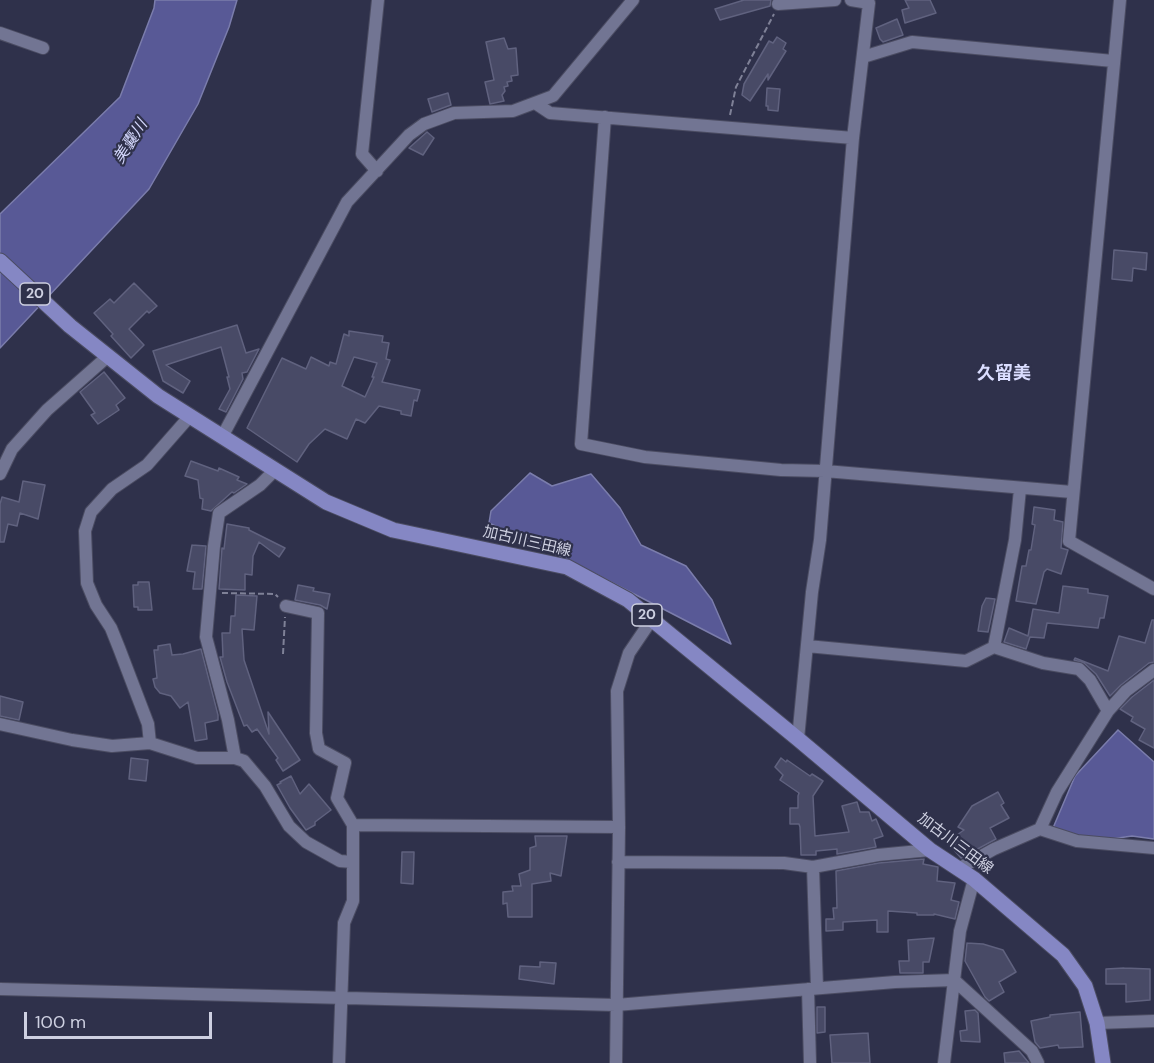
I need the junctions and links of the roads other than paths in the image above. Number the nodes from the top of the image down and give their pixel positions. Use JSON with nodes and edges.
{"nodes":[{"id":1,"x":378,"y":0,"type":"edge"},
{"id":2,"x":633,"y":0,"type":"edge"},
{"id":3,"x":835,"y":0,"type":"edge"},
{"id":4,"x":851,"y":0,"type":"edge"},
{"id":5,"x":1120,"y":0,"type":"edge"},
{"id":6,"x":778,"y":4,"type":"road end"},
{"id":7,"x":0,"y":33,"type":"edge"},
{"id":8,"x":43,"y":48,"type":"dead end"},
{"id":9,"x":862,"y":57,"type":"junction"},
{"id":10,"x":1113,"y":62,"type":"junction"},
{"id":11,"x":534,"y":103,"type":"junction"},
{"id":12,"x":604,"y":117,"type":"junction"},
{"id":13,"x":854,"y":138,"type":"junction"},
{"id":14,"x":377,"y":171,"type":"junction"},
{"id":15,"x":0,"y":261,"type":"edge"},
{"id":16,"x":107,"y":357,"type":"junction"},
{"id":17,"x":190,"y":416,"type":"junction"},
{"id":18,"x":222,"y":437,"type":"junction"},
{"id":19,"x":274,"y":471,"type":"junction"},
{"id":20,"x":825,"y":471,"type":"junction"},
{"id":21,"x":0,"y":474,"type":"edge"},
{"id":22,"x":1020,"y":489,"type":"junction"},
{"id":23,"x":1072,"y":492,"type":"junction"},
{"id":24,"x":1154,"y":589,"type":"edge"},
{"id":25,"x":286,"y":606,"type":"road end"},
{"id":26,"x":652,"y":619,"type":"junction"},
{"id":27,"x":807,"y":646,"type":"junction"},
{"id":28,"x":994,"y":647,"type":"junction"},
{"id":29,"x":1154,"y":670,"type":"edge"},
{"id":30,"x":1108,"y":711,"type":"junction"},
{"id":31,"x":0,"y":724,"type":"edge"},
{"id":32,"x":798,"y":739,"type":"junction"},
{"id":33,"x":150,"y":743,"type":"junction"},
{"id":34,"x":235,"y":758,"type":"junction"},
{"id":35,"x":353,"y":825,"type":"junction"},
{"id":36,"x":619,"y":828,"type":"junction"},
{"id":37,"x":1040,"y":829,"type":"junction"},
{"id":38,"x":1154,"y":848,"type":"edge"},
{"id":39,"x":930,"y":850,"type":"junction"},
{"id":40,"x":353,"y":862,"type":"junction"},
{"id":41,"x":618,"y":862,"type":"junction"},
{"id":42,"x":813,"y":867,"type":"junction"},
{"id":43,"x":960,"y":868,"type":"junction"},
{"id":44,"x":974,"y":879,"type":"junction"},
{"id":45,"x":954,"y":980,"type":"junction"},
{"id":46,"x":813,"y":988,"type":"junction"},
{"id":47,"x":0,"y":989,"type":"edge"},
{"id":48,"x":343,"y":999,"type":"junction"},
{"id":49,"x":616,"y":1005,"type":"junction"},
{"id":50,"x":1154,"y":1021,"type":"edge"},
{"id":51,"x":1097,"y":1023,"type":"junction"},
{"id":52,"x":339,"y":1063,"type":"edge"},
{"id":53,"x":616,"y":1063,"type":"edge"},
{"id":54,"x":810,"y":1063,"type":"edge"},
{"id":55,"x":944,"y":1063,"type":"edge"},
{"id":56,"x":1038,"y":1063,"type":"edge"},
{"id":57,"x":1103,"y":1063,"type":"edge"}],
"edges":[{"from":1,"to":14,"type":"street"},
{"from":2,"to":11,"type":"street"},
{"from":3,"to":6,"type":"street"},
{"from":4,"to":9,"type":"street"},
{"from":5,"to":10,"type":"street"},
{"from":7,"to":8,"type":"street"},
{"from":9,"to":10,"type":"street"},
{"from":9,"to":13,"type":"street"},
{"from":10,"to":23,"type":"street"},
{"from":11,"to":12,"type":"street"},
{"from":11,"to":14,"type":"street"},
{"from":12,"to":13,"type":"street"},
{"from":12,"to":20,"type":"street"},
{"from":13,"to":20,"type":"street"},
{"from":14,"to":18,"type":"street"},
{"from":15,"to":16,"type":"main road","name":"加古川三田線","number":"20"},
{"from":16,"to":17,"type":"main road","name":"加古川三田線","number":"20"},
{"from":16,"to":21,"type":"street"},
{"from":17,"to":18,"type":"main road","name":"加古川三田線","number":"20"},
{"from":17,"to":33,"type":"street"},
{"from":18,"to":19,"type":"main road","name":"加古川三田線","number":"20"},
{"from":19,"to":26,"type":"main road","name":"加古川三田線","number":"20"},
{"from":19,"to":34,"type":"street"},
{"from":20,"to":22,"type":"street"},
{"from":20,"to":27,"type":"street"},
{"from":22,"to":23,"type":"street"},
{"from":22,"to":28,"type":"street"},
{"from":23,"to":24,"type":"street"},
{"from":25,"to":35,"type":"street"},
{"from":26,"to":32,"type":"main road","name":"加古川三田線","number":"20"},
{"from":26,"to":36,"type":"street"},
{"from":27,"to":28,"type":"street"},
{"from":27,"to":32,"type":"street"},
{"from":28,"to":30,"type":"street"},
{"from":29,"to":30,"type":"street"},
{"from":30,"to":37,"type":"street"},
{"from":31,"to":33,"type":"street"},
{"from":32,"to":39,"type":"main road","name":"加古川三田線","number":"20"},
{"from":33,"to":34,"type":"street"},
{"from":34,"to":40,"type":"street"},
{"from":35,"to":36,"type":"street"},
{"from":35,"to":40,"type":"street"},
{"from":36,"to":41,"type":"street"},
{"from":37,"to":38,"type":"street"},
{"from":37,"to":43,"type":"street"},
{"from":39,"to":42,"type":"street"},
{"from":39,"to":43,"type":"main road","name":"加古川三田線","number":"20"},
{"from":40,"to":48,"type":"street"},
{"from":41,"to":42,"type":"street"},
{"from":41,"to":49,"type":"street"},
{"from":42,"to":46,"type":"street"},
{"from":43,"to":44,"type":"main road","name":"加古川三田線","number":"20"},
{"from":44,"to":45,"type":"street"},
{"from":44,"to":51,"type":"main road","name":"加古川三田線","number":"20"},
{"from":45,"to":46,"type":"street"},
{"from":45,"to":55,"type":"street"},
{"from":45,"to":56,"type":"street"},
{"from":46,"to":49,"type":"street"},
{"from":46,"to":54,"type":"street"},
{"from":47,"to":48,"type":"street"},
{"from":48,"to":49,"type":"street"},
{"from":48,"to":52,"type":"street"},
{"from":49,"to":53,"type":"street"},
{"from":50,"to":51,"type":"street"},
{"from":51,"to":57,"type":"main road","name":"加古川三田線","number":"20"}]}
